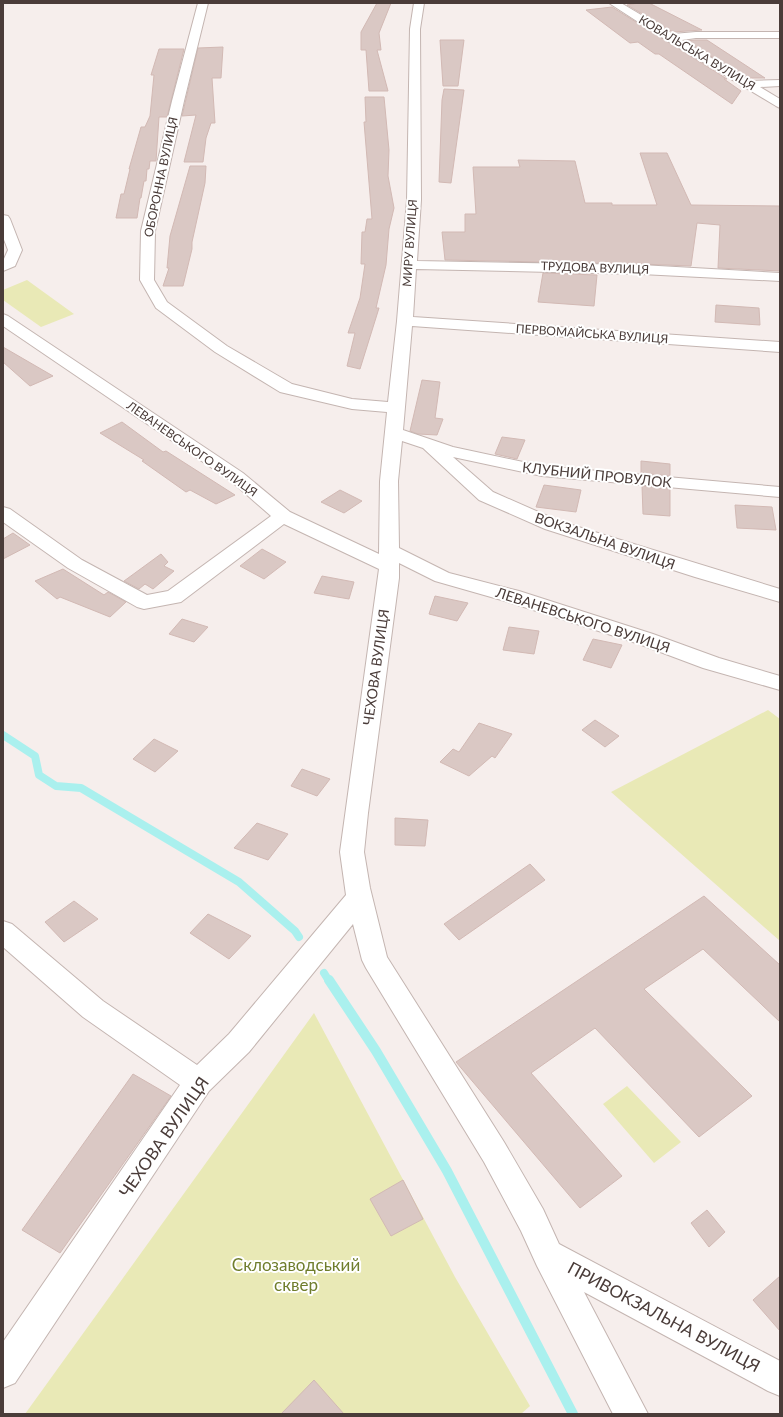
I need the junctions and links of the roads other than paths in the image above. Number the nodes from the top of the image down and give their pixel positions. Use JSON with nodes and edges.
{"nodes":[{"id":1,"x":203,"y":3,"type":"edge"},
{"id":2,"x":419,"y":3,"type":"edge"},
{"id":3,"x":614,"y":3,"type":"edge"},
{"id":4,"x":780,"y":35,"type":"edge"},
{"id":5,"x":670,"y":38,"type":"junction"},
{"id":6,"x":780,"y":83,"type":"edge"},
{"id":7,"x":748,"y":84,"type":"junction"},
{"id":8,"x":780,"y":104,"type":"edge"},
{"id":9,"x":3,"y":219,"type":"edge"},
{"id":10,"x":409,"y":265,"type":"junction"},
{"id":11,"x":3,"y":267,"type":"edge"},
{"id":12,"x":780,"y":277,"type":"edge"},
{"id":13,"x":3,"y":319,"type":"edge"},
{"id":14,"x":405,"y":321,"type":"junction"},
{"id":15,"x":780,"y":347,"type":"edge"},
{"id":16,"x":396,"y":408,"type":"junction"},
{"id":17,"x":394,"y":433,"type":"junction"},
{"id":18,"x":426,"y":443,"type":"junction"},
{"id":19,"x":388,"y":482,"type":"joint"},
{"id":20,"x":780,"y":492,"type":"edge"},
{"id":21,"x":3,"y":513,"type":"edge"},
{"id":22,"x":284,"y":516,"type":"junction"},
{"id":23,"x":389,"y":558,"type":"junction"},
{"id":24,"x":780,"y":596,"type":"edge"},
{"id":25,"x":780,"y":683,"type":"edge"},
{"id":26,"x":359,"y":898,"type":"junction"},
{"id":27,"x":3,"y":932,"type":"edge"},
{"id":28,"x":200,"y":1082,"type":"junction"},
{"id":29,"x":548,"y":1255,"type":"junction"},
{"id":30,"x":3,"y":1372,"type":"edge"},
{"id":31,"x":780,"y":1379,"type":"edge"},
{"id":32,"x":631,"y":1414,"type":"edge"}],
"edges":[{"from":1,"to":16,"type":"street","name":"ОБОРОННА ВУЛИЦЯ"},
{"from":2,"to":10,"type":"street","name":"МИРУ ВУЛИЦЯ"},
{"from":3,"to":5,"type":"street","name":"КОВАЛЬСЬКА ВУЛИЦЯ"},
{"from":4,"to":5,"type":"street"},
{"from":5,"to":7,"type":"street","name":"КОВАЛЬСЬКА ВУЛИЦЯ"},
{"from":6,"to":7,"type":"street"},
{"from":7,"to":8,"type":"street","name":"КОВАЛЬСЬКА ВУЛИЦЯ"},
{"from":9,"to":11,"type":"street"},
{"from":10,"to":12,"type":"street","name":"ТРУДОВА ВУЛИЦЯ"},
{"from":10,"to":14,"type":"street","name":"МИРУ ВУЛИЦЯ"},
{"from":13,"to":22,"type":"street","name":"ЛЕВАНЕВСЬКОГО ВУЛИЦЯ"},
{"from":14,"to":15,"type":"street","name":"ПЕРВОМАЙСЬКА ВУЛИЦЯ"},
{"from":14,"to":16,"type":"street","name":"МИРУ ВУЛИЦЯ"},
{"from":16,"to":17,"type":"street","name":"МИРУ ВУЛИЦЯ"},
{"from":17,"to":18,"type":"street","name":"КЛУБНИЙ ПРОВУЛОК"},
{"from":17,"to":19,"type":"street","name":"МИРУ ВУЛИЦЯ"},
{"from":18,"to":20,"type":"street","name":"КЛУБНИЙ ПРОВУЛОК"},
{"from":18,"to":24,"type":"street","name":"ВОКЗАЛЬНА ВУЛИЦЯ"},
{"from":19,"to":23,"type":"street","name":"ЧЕХОВА ВУЛИЦЯ"},
{"from":21,"to":22,"type":"street"},
{"from":22,"to":23,"type":"street","name":"ЛЕВАНЕВСЬКОГО ВУЛИЦЯ"},
{"from":23,"to":25,"type":"street","name":"ЛЕВАНЕВСЬКОГО ВУЛИЦЯ"},
{"from":23,"to":26,"type":"street","name":"ЧЕХОВА ВУЛИЦЯ"},
{"from":26,"to":28,"type":"street","name":"ЧЕХОВА ВУЛИЦЯ"},
{"from":26,"to":29,"type":"street","name":"ЧЕХОВА ВУЛИЦЯ"},
{"from":27,"to":28,"type":"street"},
{"from":28,"to":30,"type":"street","name":"ЧЕХОВА ВУЛИЦЯ"},
{"from":29,"to":31,"type":"street","name":"ПРИВОКЗАЛЬНА ВУЛИЦЯ"},
{"from":29,"to":32,"type":"street","name":"ЧЕХОВА ВУЛИЦЯ"}]}
